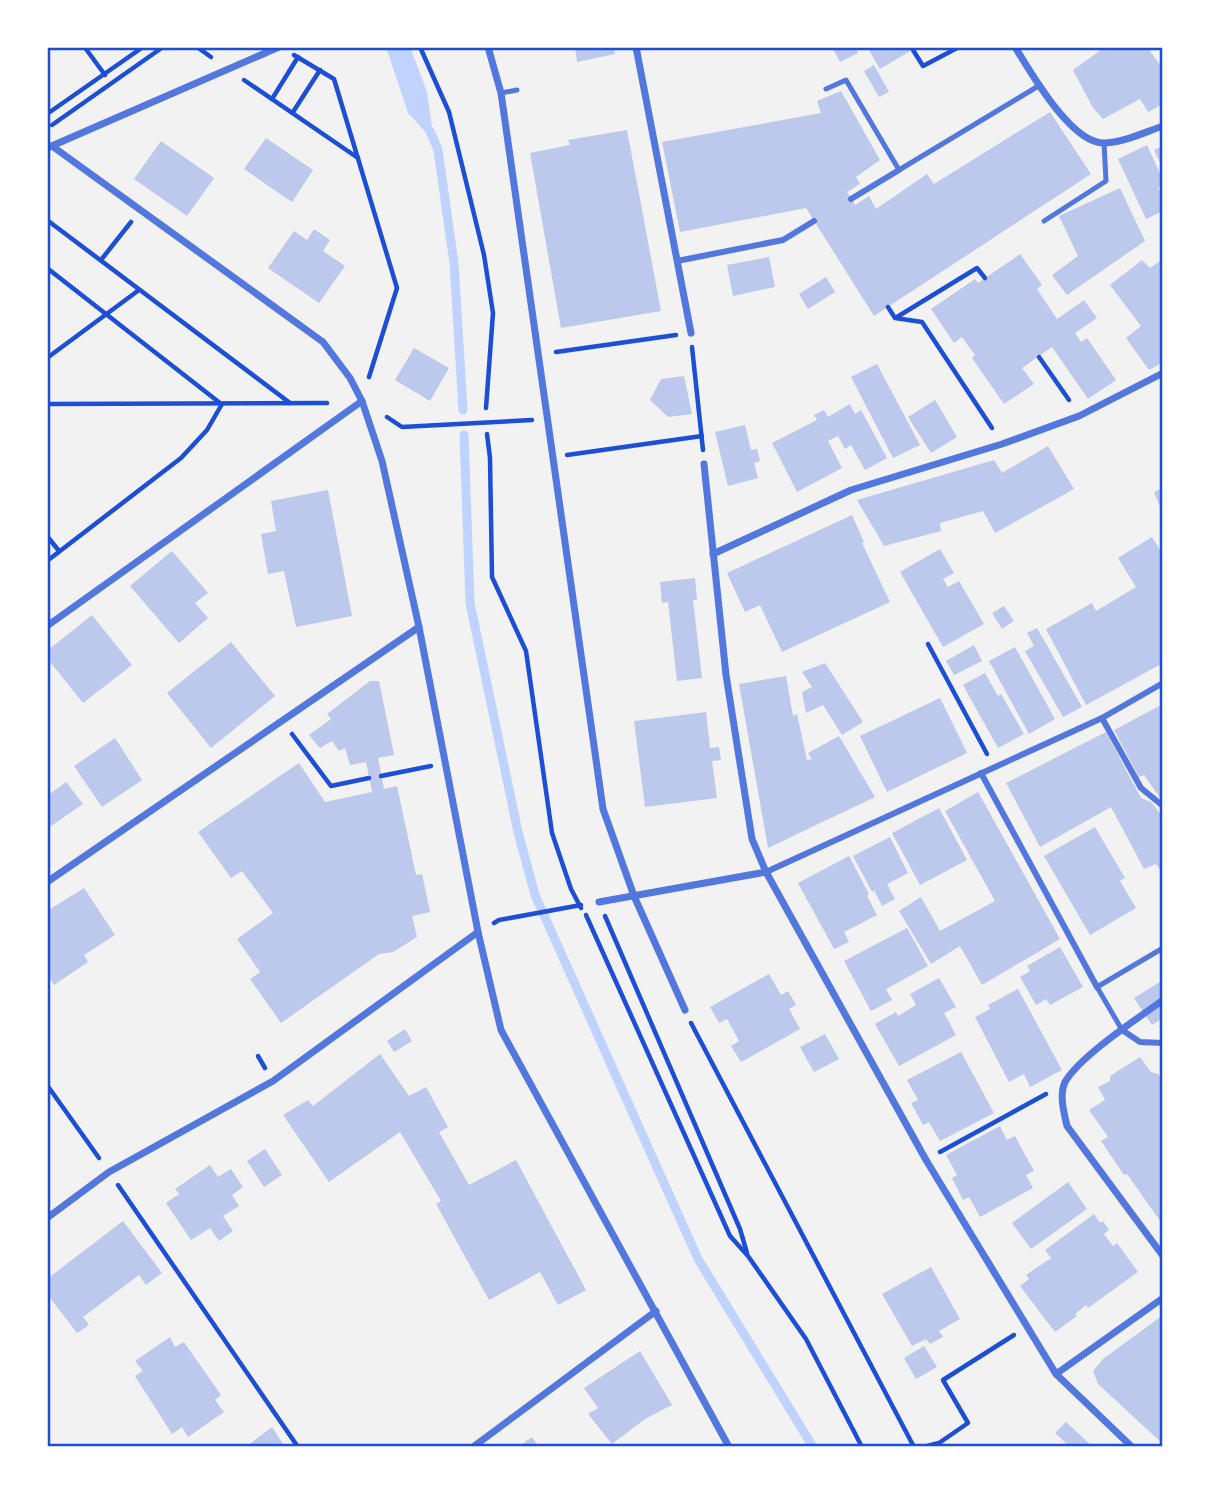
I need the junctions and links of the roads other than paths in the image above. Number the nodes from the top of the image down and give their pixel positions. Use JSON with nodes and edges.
{"nodes":[{"id":1,"x":279,"y":47,"type":"edge"},
{"id":2,"x":488,"y":47,"type":"edge"},
{"id":3,"x":636,"y":47,"type":"edge"},
{"id":4,"x":1015,"y":47,"type":"edge"},
{"id":5,"x":1040,"y":85,"type":"junction"},
{"id":6,"x":826,"y":89,"type":"dead end"},
{"id":7,"x":517,"y":90,"type":"dead end"},
{"id":8,"x":500,"y":93,"type":"junction"},
{"id":9,"x":1163,"y":125,"type":"edge"},
{"id":10,"x":1104,"y":143,"type":"junction"},
{"id":11,"x":49,"y":147,"type":"edge"},
{"id":12,"x":899,"y":170,"type":"junction"},
{"id":13,"x":851,"y":199,"type":"dead end"},
{"id":14,"x":814,"y":221,"type":"dead end"},
{"id":15,"x":1044,"y":221,"type":"dead end"},
{"id":16,"x":677,"y":261,"type":"junction"},
{"id":17,"x":691,"y":333,"type":"road end"},
{"id":18,"x":1163,"y":373,"type":"edge"},
{"id":19,"x":362,"y":401,"type":"junction"},
{"id":20,"x":1079,"y":416,"type":"junction"},
{"id":21,"x":1084,"y":424,"type":"dead end"},
{"id":22,"x":704,"y":464,"type":"dead end"},
{"id":23,"x":713,"y":554,"type":"junction"},
{"id":24,"x":47,"y":626,"type":"edge"},
{"id":25,"x":419,"y":628,"type":"junction"},
{"id":26,"x":1163,"y":683,"type":"edge"},
{"id":27,"x":1102,"y":718,"type":"junction"},
{"id":28,"x":981,"y":773,"type":"junction"},
{"id":29,"x":1163,"y":806,"type":"edge"},
{"id":30,"x":766,"y":872,"type":"junction"},
{"id":31,"x":47,"y":883,"type":"edge"},
{"id":32,"x":634,"y":896,"type":"junction"},
{"id":33,"x":599,"y":902,"type":"road end"},
{"id":34,"x":478,"y":932,"type":"junction"},
{"id":35,"x":1163,"y":948,"type":"edge"},
{"id":36,"x":1097,"y":987,"type":"junction"},
{"id":37,"x":1163,"y":1000,"type":"edge"},
{"id":38,"x":685,"y":1010,"type":"road end"},
{"id":39,"x":1122,"y":1030,"type":"junction"},
{"id":40,"x":1163,"y":1043,"type":"edge"},
{"id":41,"x":47,"y":1218,"type":"edge"},
{"id":42,"x":1163,"y":1256,"type":"edge"},
{"id":43,"x":1163,"y":1297,"type":"edge"},
{"id":44,"x":656,"y":1311,"type":"junction"},
{"id":45,"x":1056,"y":1374,"type":"junction"},
{"id":46,"x":473,"y":1447,"type":"edge"},
{"id":47,"x":729,"y":1447,"type":"edge"},
{"id":48,"x":1132,"y":1447,"type":"edge"}],
"edges":[{"from":1,"to":11,"type":"street"},
{"from":2,"to":8,"type":"street"},
{"from":3,"to":16,"type":"street"},
{"from":4,"to":5,"type":"street"},
{"from":5,"to":10,"type":"street"},
{"from":5,"to":12,"type":"lane"},
{"from":6,"to":12,"type":"lane"},
{"from":7,"to":8,"type":"lane"},
{"from":8,"to":32,"type":"street"},
{"from":9,"to":10,"type":"street"},
{"from":10,"to":15,"type":"lane"},
{"from":11,"to":19,"type":"street"},
{"from":12,"to":13,"type":"street"},
{"from":14,"to":16,"type":"street"},
{"from":16,"to":17,"type":"street"},
{"from":18,"to":20,"type":"street"},
{"from":19,"to":24,"type":"street"},
{"from":19,"to":25,"type":"street"},
{"from":20,"to":21,"type":"lane"},
{"from":20,"to":23,"type":"street"},
{"from":22,"to":23,"type":"street"},
{"from":23,"to":30,"type":"street"},
{"from":25,"to":31,"type":"street"},
{"from":25,"to":34,"type":"street"},
{"from":26,"to":27,"type":"street"},
{"from":27,"to":28,"type":"street"},
{"from":27,"to":29,"type":"street"},
{"from":28,"to":30,"type":"street"},
{"from":28,"to":36,"type":"street"},
{"from":30,"to":32,"type":"street"},
{"from":30,"to":45,"type":"street"},
{"from":32,"to":33,"type":"street"},
{"from":32,"to":38,"type":"street"},
{"from":34,"to":41,"type":"street"},
{"from":34,"to":44,"type":"street"},
{"from":35,"to":36,"type":"lane"},
{"from":36,"to":39,"type":"lane"},
{"from":37,"to":39,"type":"street"},
{"from":39,"to":40,"type":"street"},
{"from":39,"to":42,"type":"street"},
{"from":43,"to":45,"type":"street"},
{"from":44,"to":46,"type":"street"},
{"from":44,"to":47,"type":"street"},
{"from":45,"to":48,"type":"street"}]}
